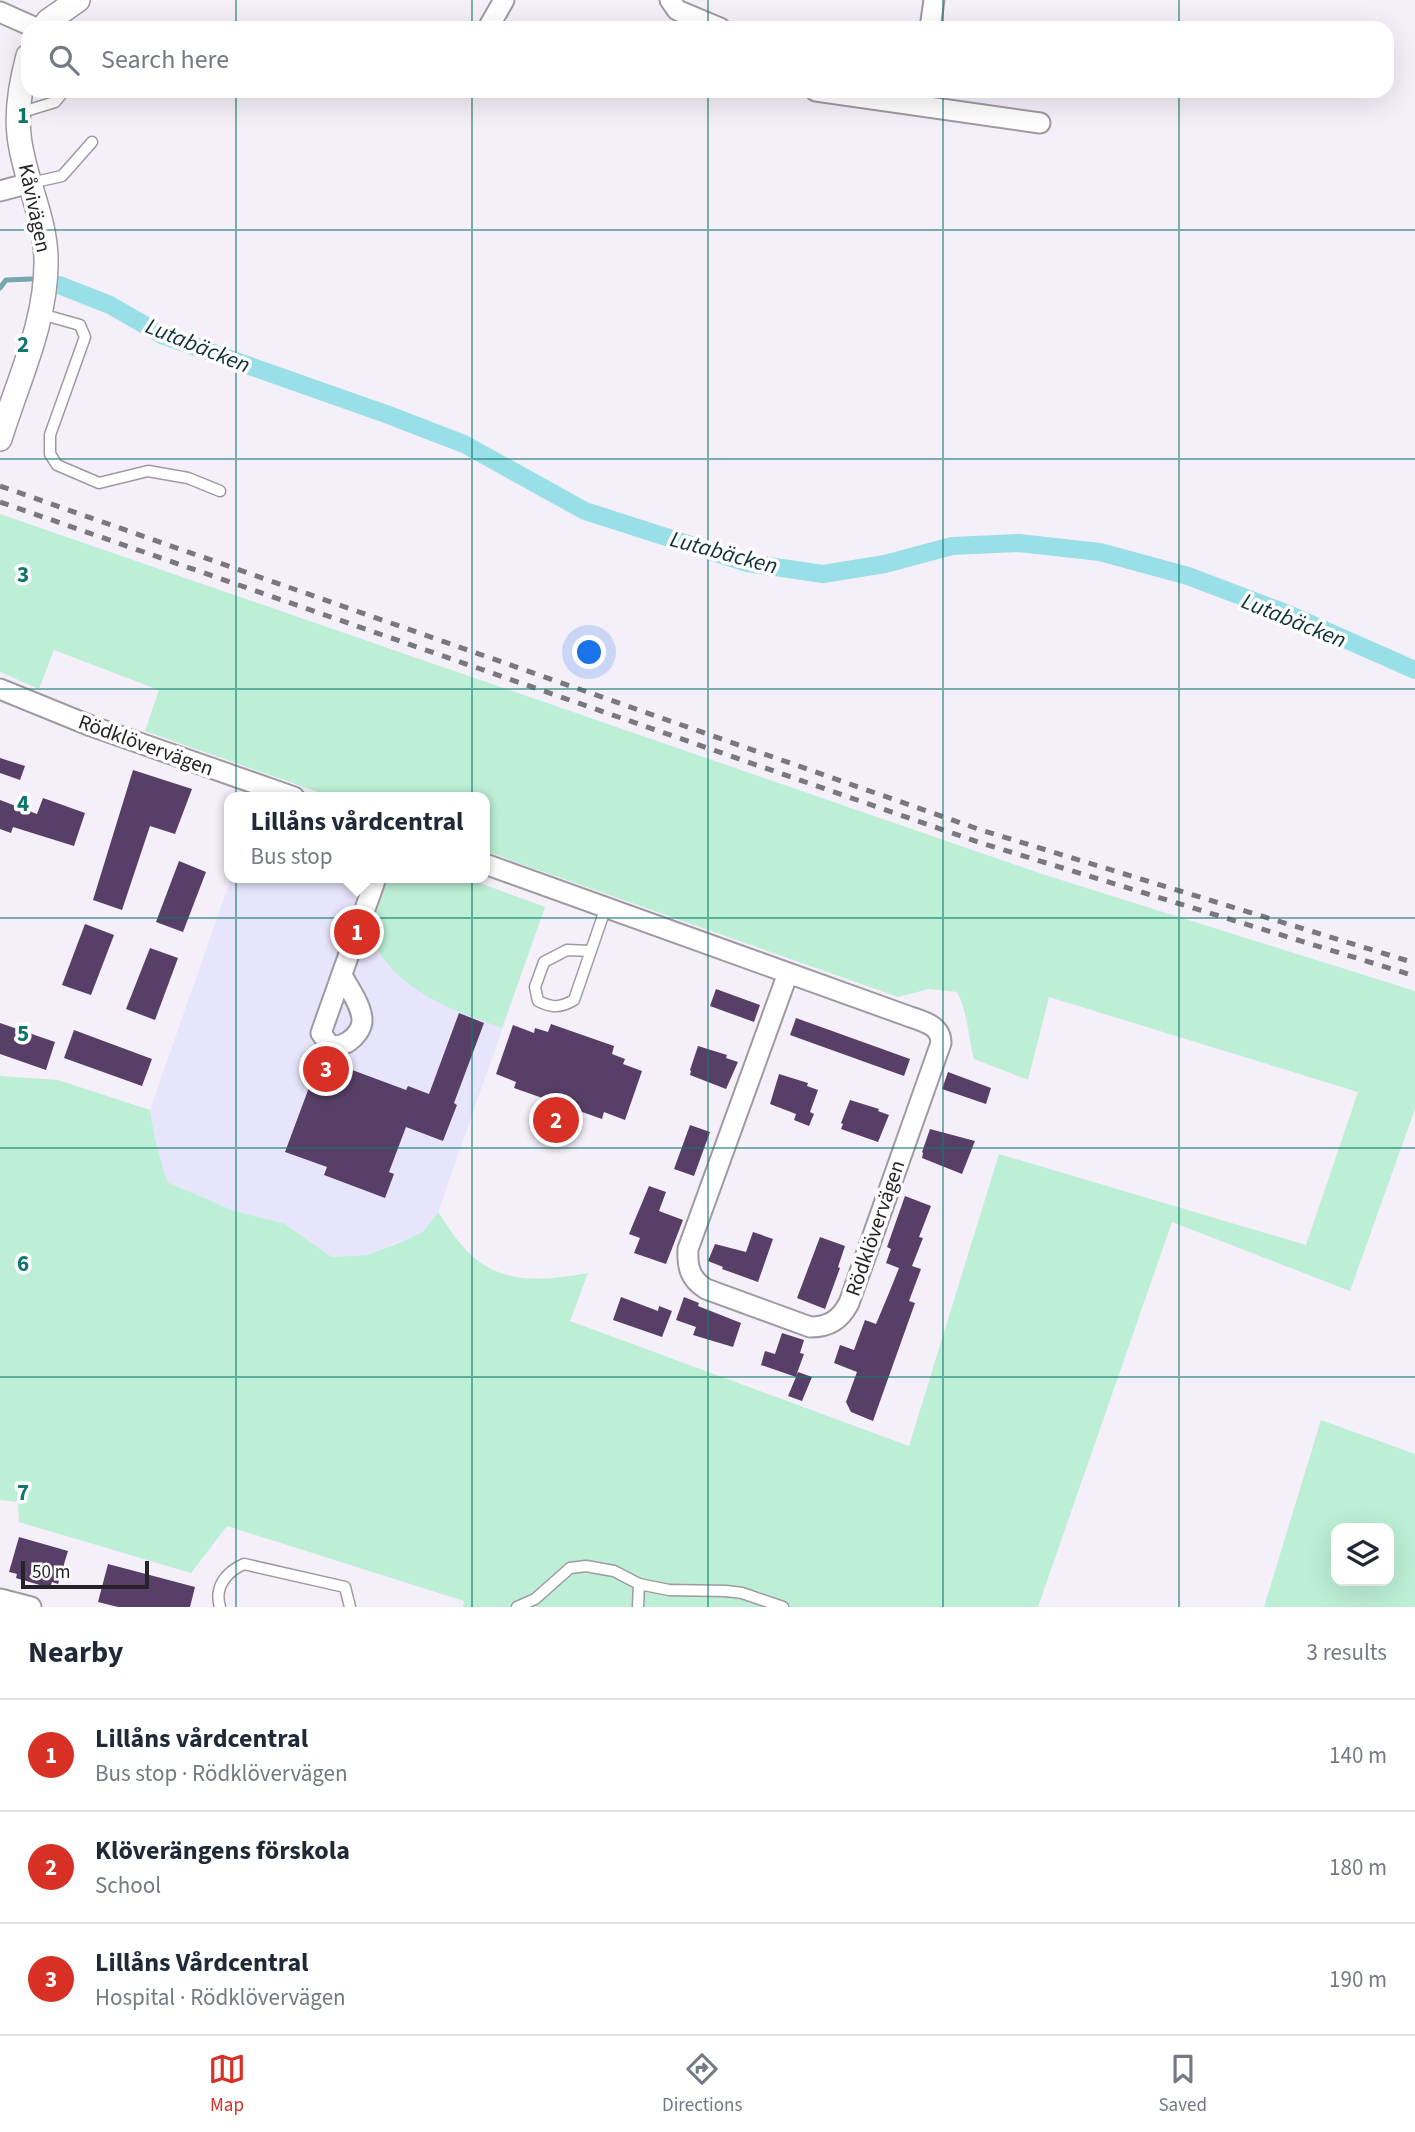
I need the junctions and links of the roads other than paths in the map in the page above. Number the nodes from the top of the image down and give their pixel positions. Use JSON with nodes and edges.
{"nodes":[{"id":1,"x":78,"y":0,"type":"edge"},
{"id":2,"x":504,"y":0,"type":"edge"},
{"id":3,"x":670,"y":0,"type":"edge"},
{"id":4,"x":934,"y":0,"type":"edge"},
{"id":5,"x":0,"y":12,"type":"edge"},
{"id":6,"x":21,"y":21,"type":"edge"},
{"id":7,"x":48,"y":21,"type":"edge"},
{"id":8,"x":492,"y":21,"type":"edge"},
{"id":9,"x":703,"y":21,"type":"edge"},
{"id":10,"x":931,"y":21,"type":"edge"},
{"id":11,"x":21,"y":88,"type":"edge"},
{"id":12,"x":58,"y":98,"type":"edge"},
{"id":13,"x":921,"y":99,"type":"edge"},
{"id":14,"x":19,"y":113,"type":"junction"},
{"id":15,"x":1040,"y":123,"type":"dead end"},
{"id":16,"x":92,"y":142,"type":"dead end"},
{"id":17,"x":30,"y":183,"type":"junction"},
{"id":18,"x":0,"y":191,"type":"edge"},
{"id":19,"x":41,"y":314,"type":"junction"},
{"id":20,"x":0,"y":439,"type":"edge"},
{"id":21,"x":220,"y":491,"type":"dead end"},
{"id":22,"x":0,"y":689,"type":"edge"},
{"id":23,"x":280,"y":792,"type":"edge"},
{"id":24,"x":490,"y":866,"type":"edge"},
{"id":25,"x":374,"y":883,"type":"edge"},
{"id":26,"x":606,"y":906,"type":"junction"},
{"id":27,"x":591,"y":951,"type":"junction"},
{"id":28,"x":788,"y":973,"type":"junction"},
{"id":29,"x":342,"y":975,"type":"dead end"},
{"id":30,"x":639,"y":1584,"type":"junction"},
{"id":31,"x":0,"y":1599,"type":"edge"},
{"id":32,"x":776,"y":1606,"type":"edge"},
{"id":33,"x":31,"y":1607,"type":"edge"},
{"id":34,"x":220,"y":1607,"type":"edge"},
{"id":35,"x":350,"y":1607,"type":"edge"},
{"id":36,"x":517,"y":1607,"type":"edge"},
{"id":37,"x":638,"y":1607,"type":"edge"}],
"edges":[{"from":1,"to":7,"type":"street"},
{"from":2,"to":8,"type":"street"},
{"from":3,"to":9,"type":"street"},
{"from":4,"to":10,"type":"street"},
{"from":5,"to":6,"type":"street"},
{"from":11,"to":14,"type":"street","name":"Kåvivägen"},
{"from":12,"to":14,"type":"lane"},
{"from":13,"to":15,"type":"street"},
{"from":14,"to":17,"type":"street","name":"Kåvivägen"},
{"from":16,"to":17,"type":"lane"},
{"from":17,"to":18,"type":"street"},
{"from":17,"to":19,"type":"street","name":"Kåvivägen"},
{"from":19,"to":20,"type":"street","name":"Kåvivägen"},
{"from":19,"to":21,"type":"lane"},
{"from":22,"to":23,"type":"street","name":"Rödklövervägen"},
{"from":24,"to":26,"type":"street","name":"Rödklövervägen"},
{"from":25,"to":29,"type":"street"},
{"from":26,"to":27,"type":"lane"},
{"from":26,"to":28,"type":"street","name":"Rödklövervägen"},
{"from":27,"to":27,"type":"lane"},
{"from":28,"to":28,"type":"street","name":"Rödklövervägen"},
{"from":30,"to":32,"type":"lane"},
{"from":30,"to":36,"type":"lane"},
{"from":30,"to":37,"type":"lane"},
{"from":31,"to":33,"type":"street"},
{"from":34,"to":35,"type":"lane"}]}
